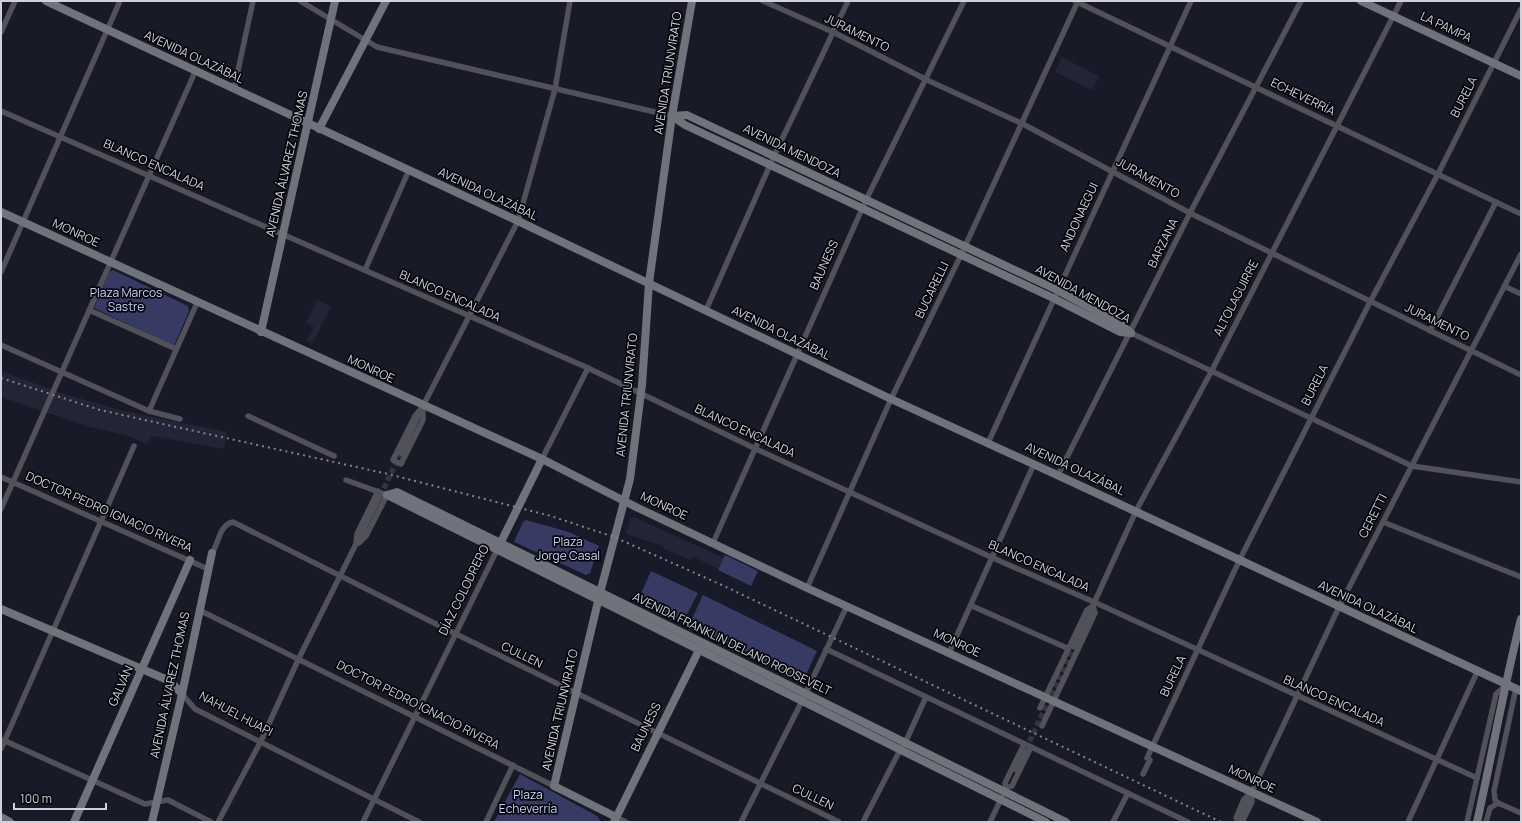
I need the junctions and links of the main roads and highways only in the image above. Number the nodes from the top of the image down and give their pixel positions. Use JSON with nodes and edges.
{"nodes":[{"id":1,"x":46,"y":1,"type":"edge"},
{"id":2,"x":335,"y":1,"type":"edge"},
{"id":3,"x":386,"y":1,"type":"edge"},
{"id":4,"x":692,"y":1,"type":"edge"},
{"id":5,"x":1361,"y":1,"type":"edge"},
{"id":6,"x":1521,"y":76,"type":"edge"},
{"id":7,"x":672,"y":116,"type":"junction"},
{"id":8,"x":308,"y":124,"type":"junction"},
{"id":9,"x":319,"y":129,"type":"junction"},
{"id":10,"x":865,"y":204,"type":"junction"},
{"id":11,"x":1,"y":212,"type":"edge"},
{"id":12,"x":649,"y":283,"type":"junction"},
{"id":13,"x":261,"y":332,"type":"junction"},
{"id":14,"x":1131,"y":333,"type":"road end"},
{"id":15,"x":542,"y":459,"type":"junction"},
{"id":16,"x":382,"y":494,"type":"road end"},
{"id":17,"x":624,"y":500,"type":"junction"},
{"id":18,"x":499,"y":547,"type":"junction"},
{"id":19,"x":212,"y":553,"type":"road end"},
{"id":20,"x":190,"y":560,"type":"road end"},
{"id":21,"x":599,"y":597,"type":"junction"},
{"id":22,"x":1,"y":609,"type":"edge"},
{"id":23,"x":1521,"y":619,"type":"edge"},
{"id":24,"x":701,"y":647,"type":"junction"},
{"id":25,"x":142,"y":668,"type":"junction"},
{"id":26,"x":1507,"y":684,"type":"junction"},
{"id":27,"x":1518,"y":690,"type":"edge"},
{"id":28,"x":182,"y":694,"type":"junction"},
{"id":29,"x":902,"y":746,"type":"junction"},
{"id":30,"x":554,"y":786,"type":"joint"},
{"id":31,"x":1,"y":817,"type":"edge"},
{"id":32,"x":615,"y":819,"type":"edge"},
{"id":33,"x":10,"y":822,"type":"edge"},
{"id":34,"x":74,"y":822,"type":"edge"},
{"id":35,"x":152,"y":822,"type":"edge"},
{"id":36,"x":1046,"y":822,"type":"edge"},
{"id":37,"x":1066,"y":822,"type":"edge"},
{"id":38,"x":1317,"y":822,"type":"edge"},
{"id":39,"x":1477,"y":822,"type":"edge"}],
"edges":[{"from":1,"to":8,"type":"main road","name":"AVENIDA OLAZÁBAL"},
{"from":2,"to":8,"type":"main road","name":"AVENIDA ÁLVAREZ THOMAS"},
{"from":3,"to":9,"type":"main road"},
{"from":4,"to":7,"type":"main road","name":"AVENIDA TRIUNVIRATO"},
{"from":5,"to":6,"type":"main road","name":"LA PAMPA"},
{"from":7,"to":10,"type":"main road","name":"AVENIDA MENDOZA"},
{"from":7,"to":10,"type":"main road","name":"AVENIDA MENDOZA"},
{"from":7,"to":12,"type":"main road","name":"AVENIDA TRIUNVIRATO"},
{"from":8,"to":9,"type":"main road","name":"AVENIDA OLAZÁBAL"},
{"from":8,"to":13,"type":"main road","name":"AVENIDA ÁLVAREZ THOMAS"},
{"from":9,"to":12,"type":"main road","name":"AVENIDA OLAZÁBAL"},
{"from":10,"to":14,"type":"main road","name":"AVENIDA MENDOZA"},
{"from":11,"to":13,"type":"main road","name":"MONROE"},
{"from":12,"to":17,"type":"main road","name":"AVENIDA TRIUNVIRATO"},
{"from":12,"to":26,"type":"main road","name":"AVENIDA OLAZÁBAL"},
{"from":13,"to":15,"type":"main road","name":"MONROE"},
{"from":15,"to":17,"type":"main road","name":"MONROE"},
{"from":15,"to":18,"type":"main road","name":"DÍAZ COLODRERO"},
{"from":16,"to":18,"type":"main road","name":"AVENIDA FRANKLIN DELANO ROOSEVELT"},
{"from":17,"to":21,"type":"main road","name":"AVENIDA TRIUNVIRATO"},
{"from":17,"to":38,"type":"main road","name":"MONROE"},
{"from":18,"to":21,"type":"main road","name":"AVENIDA FRANKLIN DELANO ROOSEVELT"},
{"from":19,"to":28,"type":"main road","name":"AVENIDA ÁLVAREZ THOMAS"},
{"from":20,"to":25,"type":"main road","name":"GALVÁN"},
{"from":21,"to":24,"type":"main road","name":"AVENIDA FRANKLIN DELANO ROOSEVELT"},
{"from":21,"to":30,"type":"main road","name":"AVENIDA TRIUNVIRATO"},
{"from":22,"to":25,"type":"main road","name":"NAHUEL HUAPI"},
{"from":23,"to":26,"type":"main road"},
{"from":24,"to":29,"type":"main road","name":"AVENIDA FRANKLIN DELANO ROOSEVELT"},
{"from":24,"to":32,"type":"main road","name":"BAUNESS"},
{"from":25,"to":28,"type":"main road","name":"NAHUEL HUAPI"},
{"from":25,"to":34,"type":"main road","name":"GALVÁN"},
{"from":26,"to":27,"type":"main road","name":"AVENIDA OLAZÁBAL"},
{"from":26,"to":39,"type":"main road"},
{"from":28,"to":35,"type":"main road","name":"AVENIDA ÁLVAREZ THOMAS"},
{"from":29,"to":36,"type":"main road","name":"AVENIDA FRANKLIN DELANO ROOSEVELT"},
{"from":29,"to":37,"type":"main road","name":"AVENIDA FRANKLIN DELANO ROOSEVELT"},
{"from":30,"to":32,"type":"main road","name":"DOCTOR PEDRO IGNACIO RIVERA"},
{"from":31,"to":33,"type":"main road"}]}
